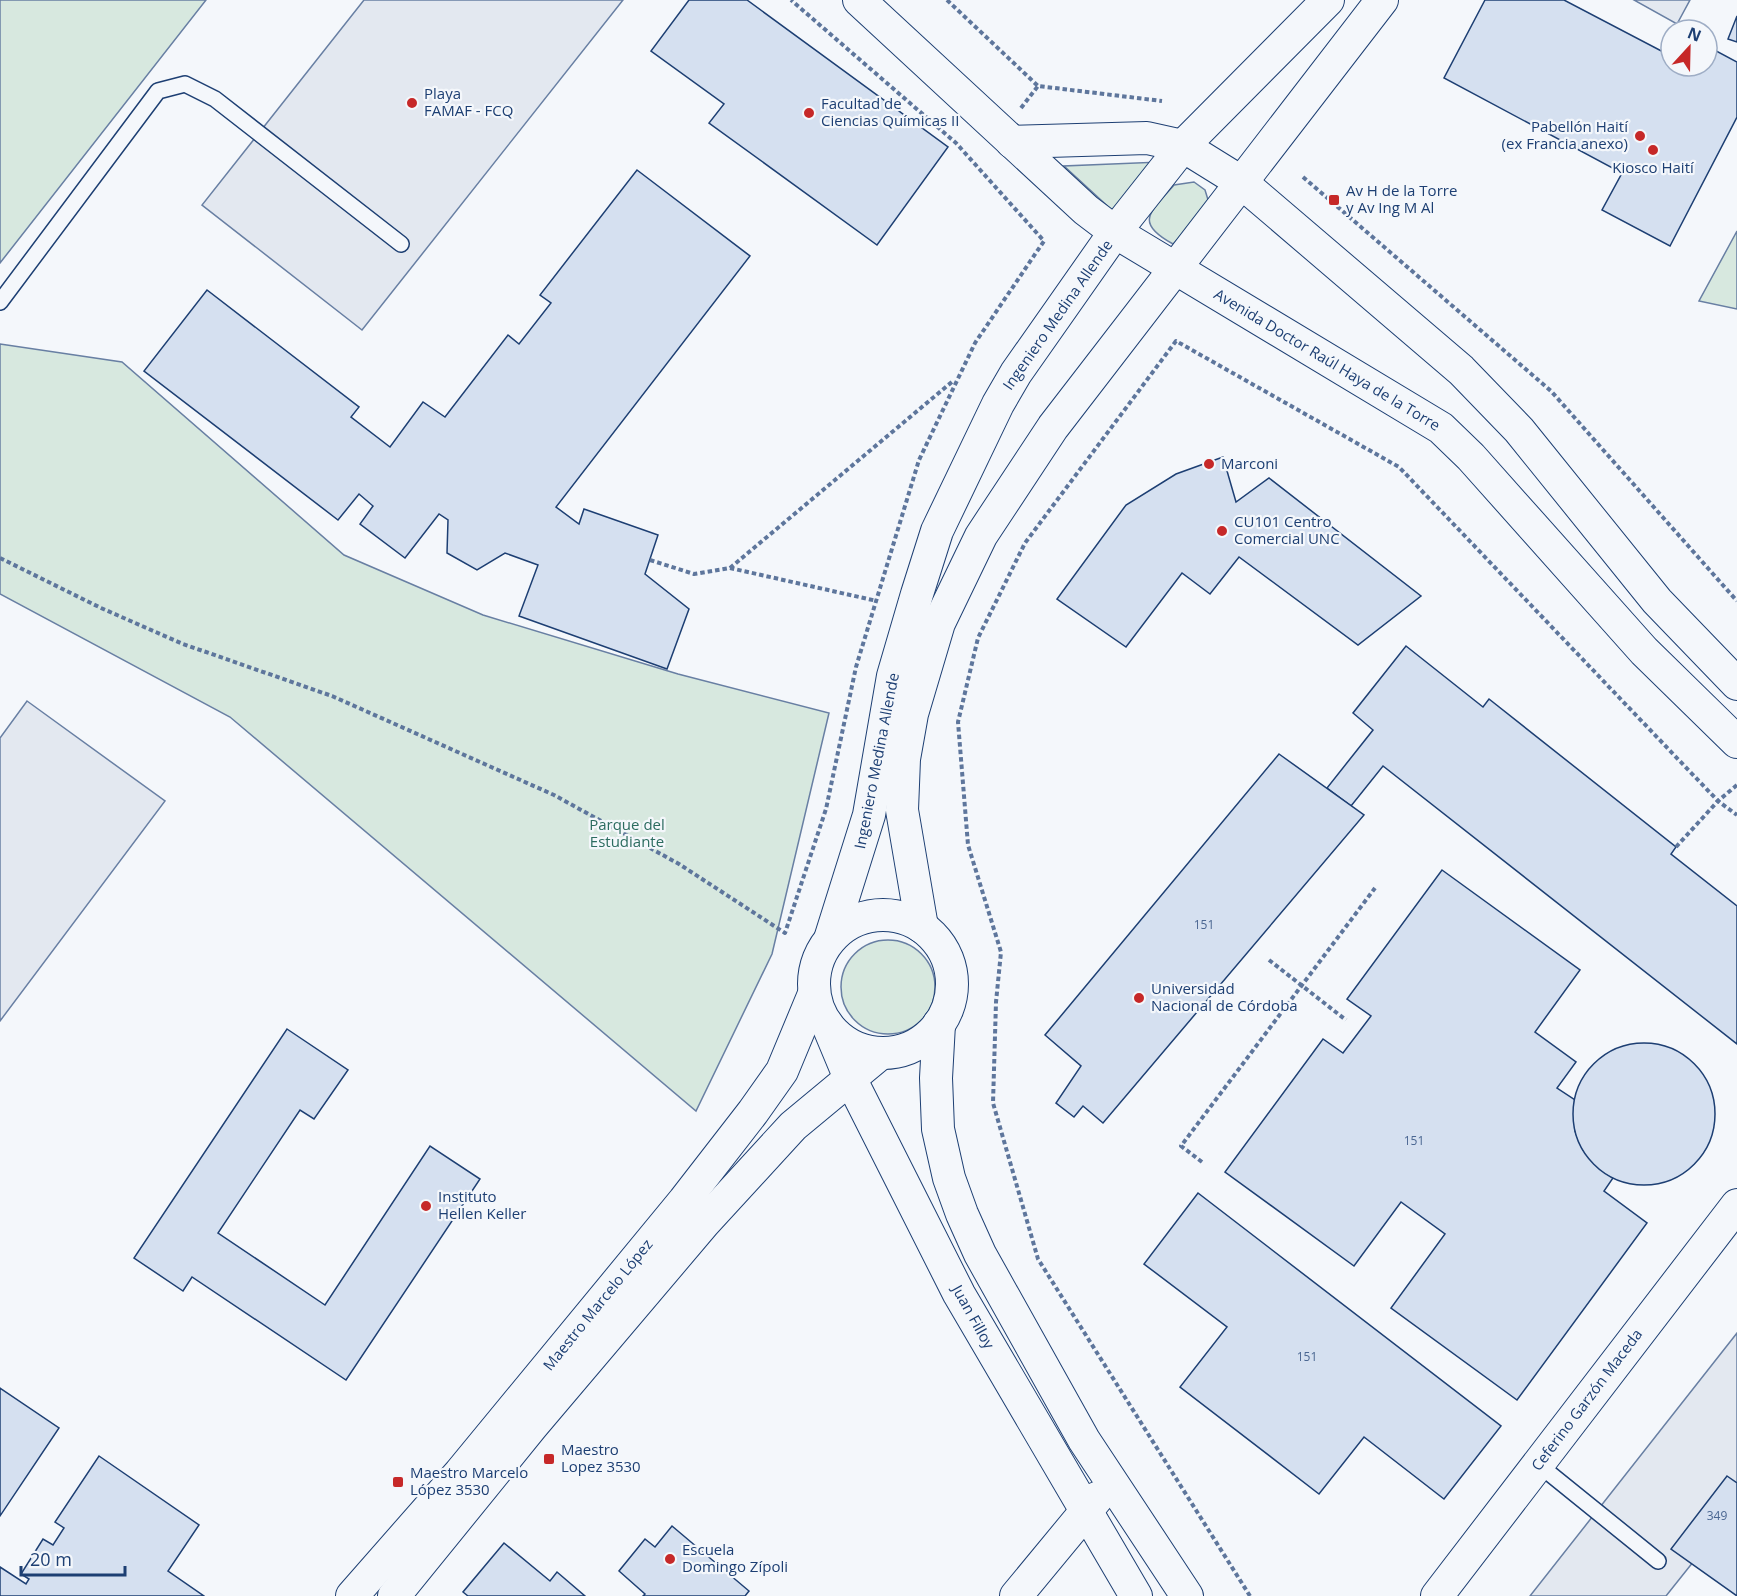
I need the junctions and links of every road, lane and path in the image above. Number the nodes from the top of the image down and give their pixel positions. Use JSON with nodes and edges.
{"nodes":[{"id":1,"x":791,"y":0,"type":"edge"},
{"id":2,"x":859,"y":0,"type":"edge"},
{"id":3,"x":948,"y":0,"type":"edge"},
{"id":4,"x":1328,"y":0,"type":"edge"},
{"id":5,"x":1382,"y":0,"type":"edge"},
{"id":6,"x":1038,"y":86,"type":"dead end"},
{"id":7,"x":1012,"y":142,"type":"junction"},
{"id":8,"x":1183,"y":146,"type":"junction"},
{"id":9,"x":1303,"y":177,"type":"dead end"},
{"id":10,"x":1241,"y":182,"type":"junction"},
{"id":11,"x":1115,"y":232,"type":"junction"},
{"id":12,"x":1044,"y":241,"type":"dead end"},
{"id":13,"x":401,"y":244,"type":"dead end"},
{"id":14,"x":1174,"y":268,"type":"junction"},
{"id":15,"x":0,"y":302,"type":"edge"},
{"id":16,"x":956,"y":378,"type":"dead end"},
{"id":17,"x":0,"y":558,"type":"edge"},
{"id":18,"x":650,"y":560,"type":"dead end"},
{"id":19,"x":730,"y":568,"type":"junction"},
{"id":20,"x":1737,"y":602,"type":"edge"},
{"id":21,"x":925,"y":619,"type":"junction"},
{"id":22,"x":978,"y":638,"type":"junction"},
{"id":23,"x":1737,"y":684,"type":"edge"},
{"id":24,"x":1737,"y":742,"type":"edge"},
{"id":25,"x":1737,"y":785,"type":"edge"},
{"id":26,"x":1718,"y":801,"type":"junction"},
{"id":27,"x":1737,"y":815,"type":"edge"},
{"id":28,"x":1676,"y":847,"type":"dead end"},
{"id":29,"x":1375,"y":888,"type":"dead end"},
{"id":30,"x":922,"y":927,"type":"junction"},
{"id":31,"x":785,"y":933,"type":"dead end"},
{"id":32,"x":831,"y":936,"type":"junction"},
{"id":33,"x":1269,"y":960,"type":"dead end"},
{"id":34,"x":1303,"y":987,"type":"junction"},
{"id":35,"x":814,"y":994,"type":"junction"},
{"id":36,"x":1346,"y":1020,"type":"dead end"},
{"id":37,"x":939,"y":1024,"type":"junction"},
{"id":38,"x":829,"y":1028,"type":"junction"},
{"id":39,"x":880,"y":1053,"type":"junction"},
{"id":40,"x":849,"y":1076,"type":"junction"},
{"id":41,"x":1202,"y":1162,"type":"dead end"},
{"id":42,"x":1737,"y":1205,"type":"edge"},
{"id":43,"x":1538,"y":1464,"type":"junction"},
{"id":44,"x":1111,"y":1481,"type":"junction"},
{"id":45,"x":1085,"y":1513,"type":"junction"},
{"id":46,"x":1658,"y":1561,"type":"dead end"},
{"id":47,"x":352,"y":1596,"type":"edge"},
{"id":48,"x":394,"y":1596,"type":"edge"},
{"id":49,"x":1016,"y":1596,"type":"edge"},
{"id":50,"x":1136,"y":1596,"type":"edge"},
{"id":51,"x":1186,"y":1596,"type":"edge"},
{"id":52,"x":1250,"y":1596,"type":"edge"},
{"id":53,"x":1437,"y":1596,"type":"edge"}],
"edges":[{"from":1,"to":12,"type":"path"},
{"from":2,"to":7,"type":"street","name":"Avenida Doctor Raúl Haya de la Torre"},
{"from":3,"to":6,"type":"path"},
{"from":4,"to":8,"type":"street","name":"Ingeniero Medina Allende"},
{"from":5,"to":10,"type":"street","name":"Ingeniero Medina Allende"},
{"from":7,"to":8,"type":"street"},
{"from":7,"to":11,"type":"street","name":"Avenida Doctor Raúl Haya de la Torre"},
{"from":8,"to":10,"type":"street"},
{"from":8,"to":11,"type":"street","name":"Ingeniero Medina Allende"},
{"from":9,"to":20,"type":"path"},
{"from":10,"to":14,"type":"street","name":"Ingeniero Medina Allende"},
{"from":10,"to":23,"type":"street"},
{"from":11,"to":14,"type":"street","name":"Avenida Doctor Raúl Haya de la Torre"},
{"from":11,"to":21,"type":"street","name":"Ingeniero Medina Allende"},
{"from":13,"to":15,"type":"lane"},
{"from":14,"to":21,"type":"street","name":"Ingeniero Medina Allende"},
{"from":14,"to":24,"type":"street","name":"Avenida Doctor Raúl Haya de la Torre"},
{"from":16,"to":19,"type":"path"},
{"from":17,"to":31,"type":"path"},
{"from":18,"to":19,"type":"path"},
{"from":19,"to":21,"type":"path"},
{"from":21,"to":22,"type":"path"},
{"from":21,"to":30,"type":"street","name":"Ingeniero Medina Allende"},
{"from":21,"to":32,"type":"street","name":"Ingeniero Medina Allende"},
{"from":22,"to":26,"type":"path"},
{"from":22,"to":52,"type":"path"},
{"from":25,"to":26,"type":"path"},
{"from":26,"to":27,"type":"path"},
{"from":26,"to":28,"type":"path"},
{"from":29,"to":34,"type":"path"},
{"from":30,"to":32,"type":"street"},
{"from":30,"to":37,"type":"street"},
{"from":32,"to":35,"type":"street"},
{"from":33,"to":34,"type":"path"},
{"from":34,"to":36,"type":"path"},
{"from":34,"to":41,"type":"path"},
{"from":35,"to":38,"type":"street"},
{"from":35,"to":47,"type":"street","name":"Maestro Marcelo López"},
{"from":37,"to":39,"type":"street"},
{"from":37,"to":44,"type":"street"},
{"from":38,"to":39,"type":"street"},
{"from":38,"to":40,"type":"street","name":"Juan Filloy"},
{"from":39,"to":40,"type":"street","name":"Maestro Marcelo López"},
{"from":40,"to":45,"type":"street","name":"Juan Filloy"},
{"from":40,"to":48,"type":"street","name":"Maestro Marcelo López"},
{"from":42,"to":43,"type":"street","name":"Ceferino Garzón Maceda"},
{"from":43,"to":46,"type":"lane"},
{"from":43,"to":53,"type":"street","name":"Ceferino Garzón Maceda"},
{"from":44,"to":45,"type":"street"},
{"from":44,"to":51,"type":"street"},
{"from":45,"to":49,"type":"street"},
{"from":45,"to":50,"type":"street","name":"Juan Filloy"}]}
